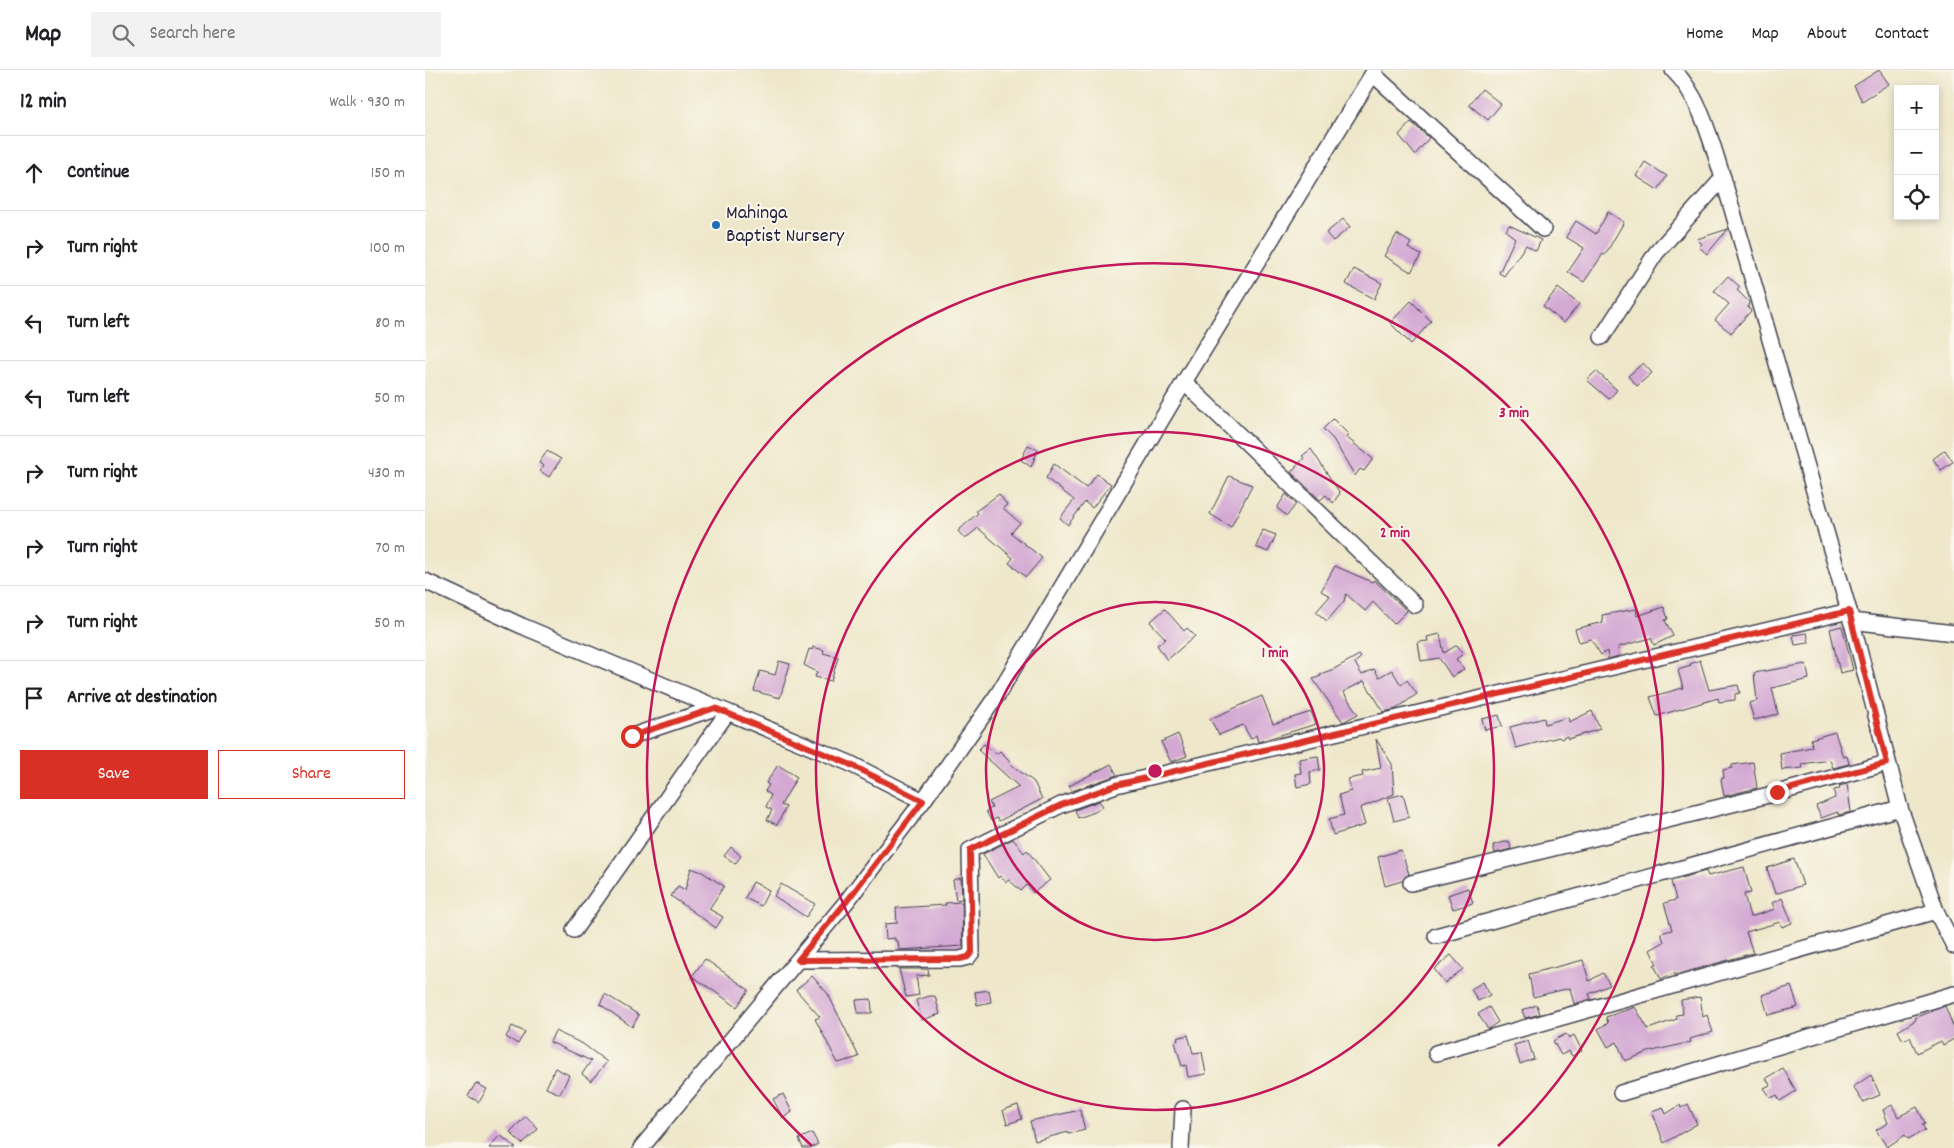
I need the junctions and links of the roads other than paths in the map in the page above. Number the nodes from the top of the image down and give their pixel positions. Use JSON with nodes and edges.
{"nodes":[{"id":1,"x":1673,"y":70,"type":"edge"},
{"id":2,"x":1374,"y":72,"type":"edge"},
{"id":3,"x":1723,"y":178,"type":"junction"},
{"id":4,"x":1543,"y":230,"type":"dead end"},
{"id":5,"x":1602,"y":337,"type":"dead end"},
{"id":6,"x":1184,"y":382,"type":"junction"},
{"id":7,"x":425,"y":581,"type":"edge"},
{"id":8,"x":1415,"y":605,"type":"dead end"},
{"id":9,"x":1850,"y":616,"type":"junction"},
{"id":10,"x":1954,"y":633,"type":"edge"},
{"id":11,"x":721,"y":710,"type":"junction"},
{"id":12,"x":632,"y":736,"type":"dead end"},
{"id":13,"x":1887,"y":763,"type":"junction"},
{"id":14,"x":923,"y":801,"type":"junction"},
{"id":15,"x":1900,"y":808,"type":"junction"},
{"id":16,"x":1411,"y":883,"type":"dead end"},
{"id":17,"x":1936,"y":911,"type":"junction"},
{"id":18,"x":574,"y":930,"type":"dead end"},
{"id":19,"x":1436,"y":936,"type":"dead end"},
{"id":20,"x":1954,"y":946,"type":"edge"},
{"id":21,"x":798,"y":960,"type":"junction"},
{"id":22,"x":1954,"y":994,"type":"edge"},
{"id":23,"x":1436,"y":1053,"type":"dead end"},
{"id":24,"x":1621,"y":1093,"type":"dead end"},
{"id":25,"x":1183,"y":1109,"type":"dead end"},
{"id":26,"x":641,"y":1148,"type":"edge"},
{"id":27,"x":1181,"y":1148,"type":"edge"}],
"edges":[{"from":1,"to":3,"type":"street"},
{"from":2,"to":4,"type":"street"},
{"from":2,"to":6,"type":"street"},
{"from":3,"to":5,"type":"street"},
{"from":3,"to":9,"type":"street"},
{"from":6,"to":8,"type":"street"},
{"from":6,"to":14,"type":"street"},
{"from":7,"to":11,"type":"street"},
{"from":9,"to":10,"type":"street"},
{"from":9,"to":13,"type":"street"},
{"from":9,"to":21,"type":"street"},
{"from":11,"to":12,"type":"street"},
{"from":11,"to":14,"type":"street"},
{"from":11,"to":18,"type":"street"},
{"from":13,"to":15,"type":"street"},
{"from":13,"to":16,"type":"street"},
{"from":14,"to":21,"type":"street"},
{"from":15,"to":17,"type":"street"},
{"from":15,"to":19,"type":"street"},
{"from":17,"to":20,"type":"street"},
{"from":17,"to":23,"type":"street"},
{"from":21,"to":26,"type":"street"},
{"from":22,"to":24,"type":"street"},
{"from":25,"to":27,"type":"street"}]}
